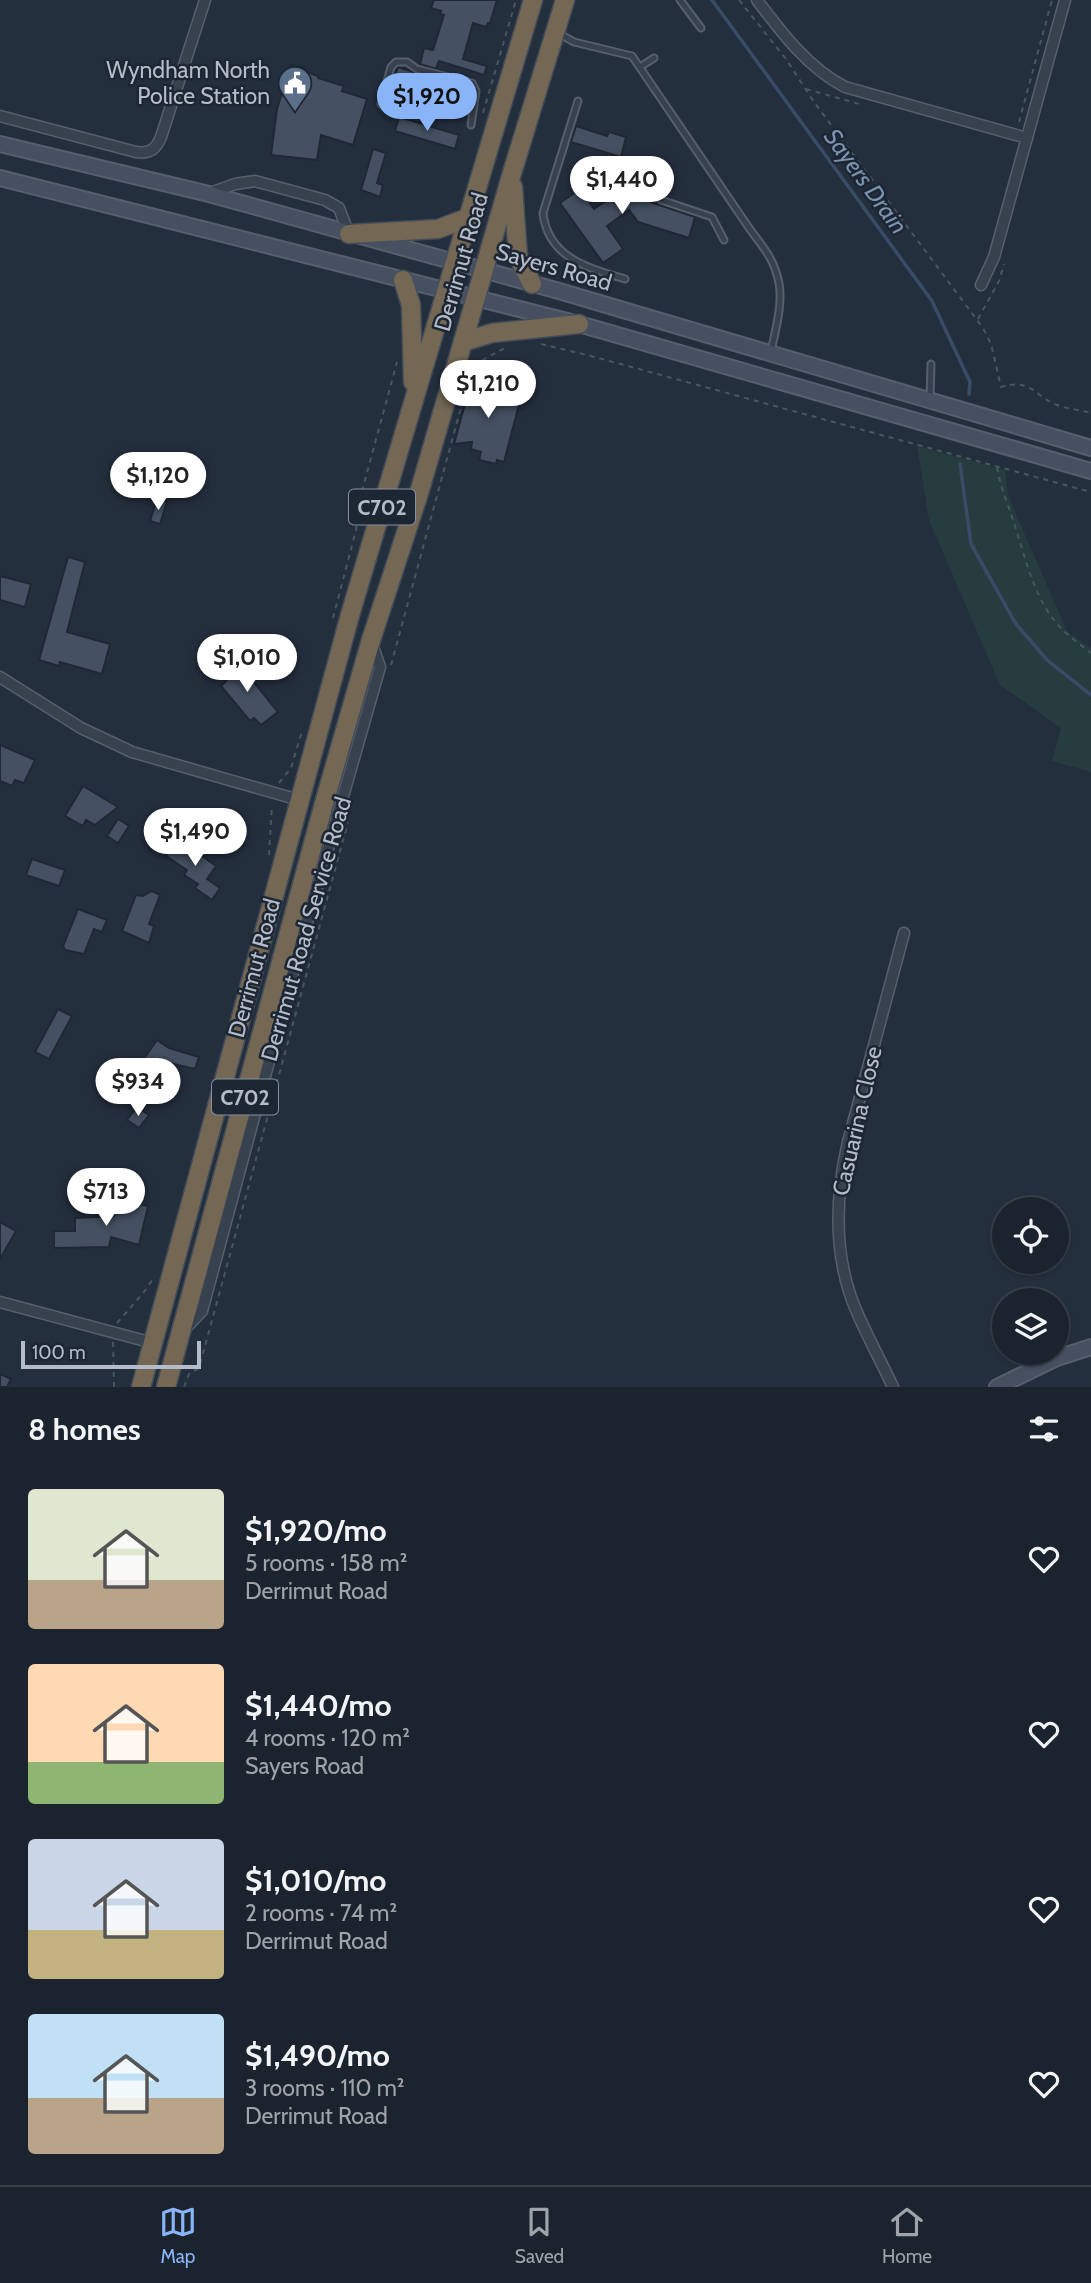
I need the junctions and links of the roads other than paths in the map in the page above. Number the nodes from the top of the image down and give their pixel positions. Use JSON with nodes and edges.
{"nodes":[{"id":1,"x":205,"y":0,"type":"edge"},
{"id":2,"x":533,"y":0,"type":"edge"},
{"id":3,"x":565,"y":0,"type":"edge"},
{"id":4,"x":680,"y":0,"type":"edge"},
{"id":5,"x":757,"y":0,"type":"edge"},
{"id":6,"x":1065,"y":0,"type":"edge"},
{"id":7,"x":701,"y":28,"type":"dead end"},
{"id":8,"x":555,"y":31,"type":"junction"},
{"id":9,"x":654,"y":58,"type":"dead end"},
{"id":10,"x":640,"y":67,"type":"junction"},
{"id":11,"x":578,"y":101,"type":"dead end"},
{"id":12,"x":381,"y":104,"type":"dead end"},
{"id":13,"x":0,"y":116,"type":"edge"},
{"id":14,"x":471,"y":125,"type":"dead end"},
{"id":15,"x":1027,"y":138,"type":"junction"},
{"id":16,"x":0,"y":144,"type":"edge"},
{"id":17,"x":512,"y":173,"type":"junction"},
{"id":18,"x":0,"y":178,"type":"edge"},
{"id":19,"x":587,"y":192,"type":"dead end"},
{"id":20,"x":209,"y":194,"type":"junction"},
{"id":21,"x":467,"y":218,"type":"junction"},
{"id":22,"x":349,"y":234,"type":"junction"},
{"id":23,"x":724,"y":240,"type":"dead end"},
{"id":24,"x":453,"y":262,"type":"junction"},
{"id":25,"x":484,"y":271,"type":"junction"},
{"id":26,"x":625,"y":279,"type":"dead end"},
{"id":27,"x":403,"y":280,"type":"junction"},
{"id":28,"x":532,"y":284,"type":"junction"},
{"id":29,"x":981,"y":285,"type":"dead end"},
{"id":30,"x":446,"y":290,"type":"junction"},
{"id":31,"x":476,"y":298,"type":"junction"},
{"id":32,"x":579,"y":324,"type":"junction"},
{"id":33,"x":463,"y":342,"type":"junction"},
{"id":34,"x":771,"y":352,"type":"junction"},
{"id":35,"x":931,"y":364,"type":"dead end"},
{"id":36,"x":766,"y":378,"type":"junction"},
{"id":37,"x":414,"y":400,"type":"junction"},
{"id":38,"x":930,"y":401,"type":"junction"},
{"id":39,"x":1091,"y":448,"type":"edge"},
{"id":40,"x":1091,"y":471,"type":"edge"},
{"id":41,"x":371,"y":640,"type":"junction"},
{"id":42,"x":0,"y":677,"type":"edge"},
{"id":43,"x":299,"y":800,"type":"junction"},
{"id":44,"x":323,"y":807,"type":"junction"},
{"id":45,"x":904,"y":933,"type":"dead end"},
{"id":46,"x":286,"y":944,"type":"junction"},
{"id":47,"x":296,"y":961,"type":"junction"},
{"id":48,"x":255,"y":963,"type":"junction"},
{"id":49,"x":0,"y":1302,"type":"edge"},
{"id":50,"x":181,"y":1333,"type":"junction"},
{"id":51,"x":153,"y":1343,"type":"junction"},
{"id":52,"x":1091,"y":1347,"type":"edge"},
{"id":53,"x":141,"y":1387,"type":"edge"},
{"id":54,"x":166,"y":1387,"type":"edge"},
{"id":55,"x":893,"y":1387,"type":"edge"},
{"id":56,"x":997,"y":1387,"type":"edge"}],
"edges":[{"from":1,"to":13,"type":"street"},
{"from":2,"to":21,"type":"highway","name":"Derrimut Road","number":"C702"},
{"from":3,"to":8,"type":"highway","name":"Derrimut Road","number":"C702"},
{"from":4,"to":7,"type":"lane"},
{"from":5,"to":15,"type":"street"},
{"from":6,"to":15,"type":"street"},
{"from":8,"to":10,"type":"lane"},
{"from":8,"to":17,"type":"highway","name":"Derrimut Road","number":"C702"},
{"from":9,"to":10,"type":"lane"},
{"from":10,"to":34,"type":"lane"},
{"from":11,"to":26,"type":"lane"},
{"from":12,"to":14,"type":"lane"},
{"from":15,"to":29,"type":"street"},
{"from":16,"to":20,"type":"main road","name":"Sayers Road"},
{"from":17,"to":25,"type":"highway","name":"Derrimut Road","number":"C702"},
{"from":17,"to":28,"type":"highway"},
{"from":18,"to":27,"type":"main road","name":"Sayers Road"},
{"from":19,"to":23,"type":"lane"},
{"from":20,"to":22,"type":"main road","name":"Sayers Road"},
{"from":20,"to":22,"type":"street"},
{"from":21,"to":22,"type":"highway"},
{"from":21,"to":24,"type":"highway","name":"Derrimut Road","number":"C702"},
{"from":22,"to":24,"type":"main road","name":"Sayers Road"},
{"from":24,"to":25,"type":"main road","name":"Sayers Road"},
{"from":24,"to":30,"type":"highway","name":"Derrimut Road","number":"C702"},
{"from":25,"to":28,"type":"main road","name":"Sayers Road"},
{"from":25,"to":31,"type":"highway","name":"Derrimut Road","number":"C702"},
{"from":27,"to":30,"type":"main road","name":"Sayers Road"},
{"from":27,"to":37,"type":"highway"},
{"from":28,"to":34,"type":"main road","name":"Sayers Road"},
{"from":30,"to":31,"type":"main road","name":"Sayers Road"},
{"from":30,"to":37,"type":"highway","name":"Derrimut Road","number":"C702"},
{"from":31,"to":32,"type":"main road","name":"Sayers Road"},
{"from":31,"to":33,"type":"highway","name":"Derrimut Road","number":"C702"},
{"from":32,"to":33,"type":"highway"},
{"from":32,"to":36,"type":"main road","name":"Sayers Road"},
{"from":33,"to":41,"type":"highway","name":"Derrimut Road","number":"C702"},
{"from":34,"to":36,"type":"main road"},
{"from":34,"to":38,"type":"main road","name":"Sayers Road"},
{"from":35,"to":38,"type":"lane"},
{"from":36,"to":40,"type":"main road","name":"Sayers Road"},
{"from":37,"to":43,"type":"highway","name":"Derrimut Road","number":"C702"},
{"from":38,"to":39,"type":"main road","name":"Sayers Road"},
{"from":41,"to":44,"type":"highway","name":"Derrimut Road","number":"C702"},
{"from":41,"to":47,"type":"street","name":"Derrimut Road Service Road"},
{"from":42,"to":43,"type":"street"},
{"from":43,"to":44,"type":"highway"},
{"from":43,"to":48,"type":"highway","name":"Derrimut Road","number":"C702"},
{"from":44,"to":46,"type":"highway","name":"Derrimut Road","number":"C702"},
{"from":45,"to":55,"type":"street","name":"Casuarina Close"},
{"from":46,"to":47,"type":"street"},
{"from":46,"to":48,"type":"highway"},
{"from":46,"to":50,"type":"highway","name":"Derrimut Road","number":"C702"},
{"from":47,"to":50,"type":"street","name":"Derrimut Road Service Road"},
{"from":48,"to":51,"type":"highway","name":"Derrimut Road","number":"C702"},
{"from":49,"to":51,"type":"street"},
{"from":50,"to":54,"type":"highway","name":"Derrimut Road","number":"C702"},
{"from":51,"to":53,"type":"highway","name":"Derrimut Road","number":"C702"},
{"from":52,"to":56,"type":"main road"}]}
